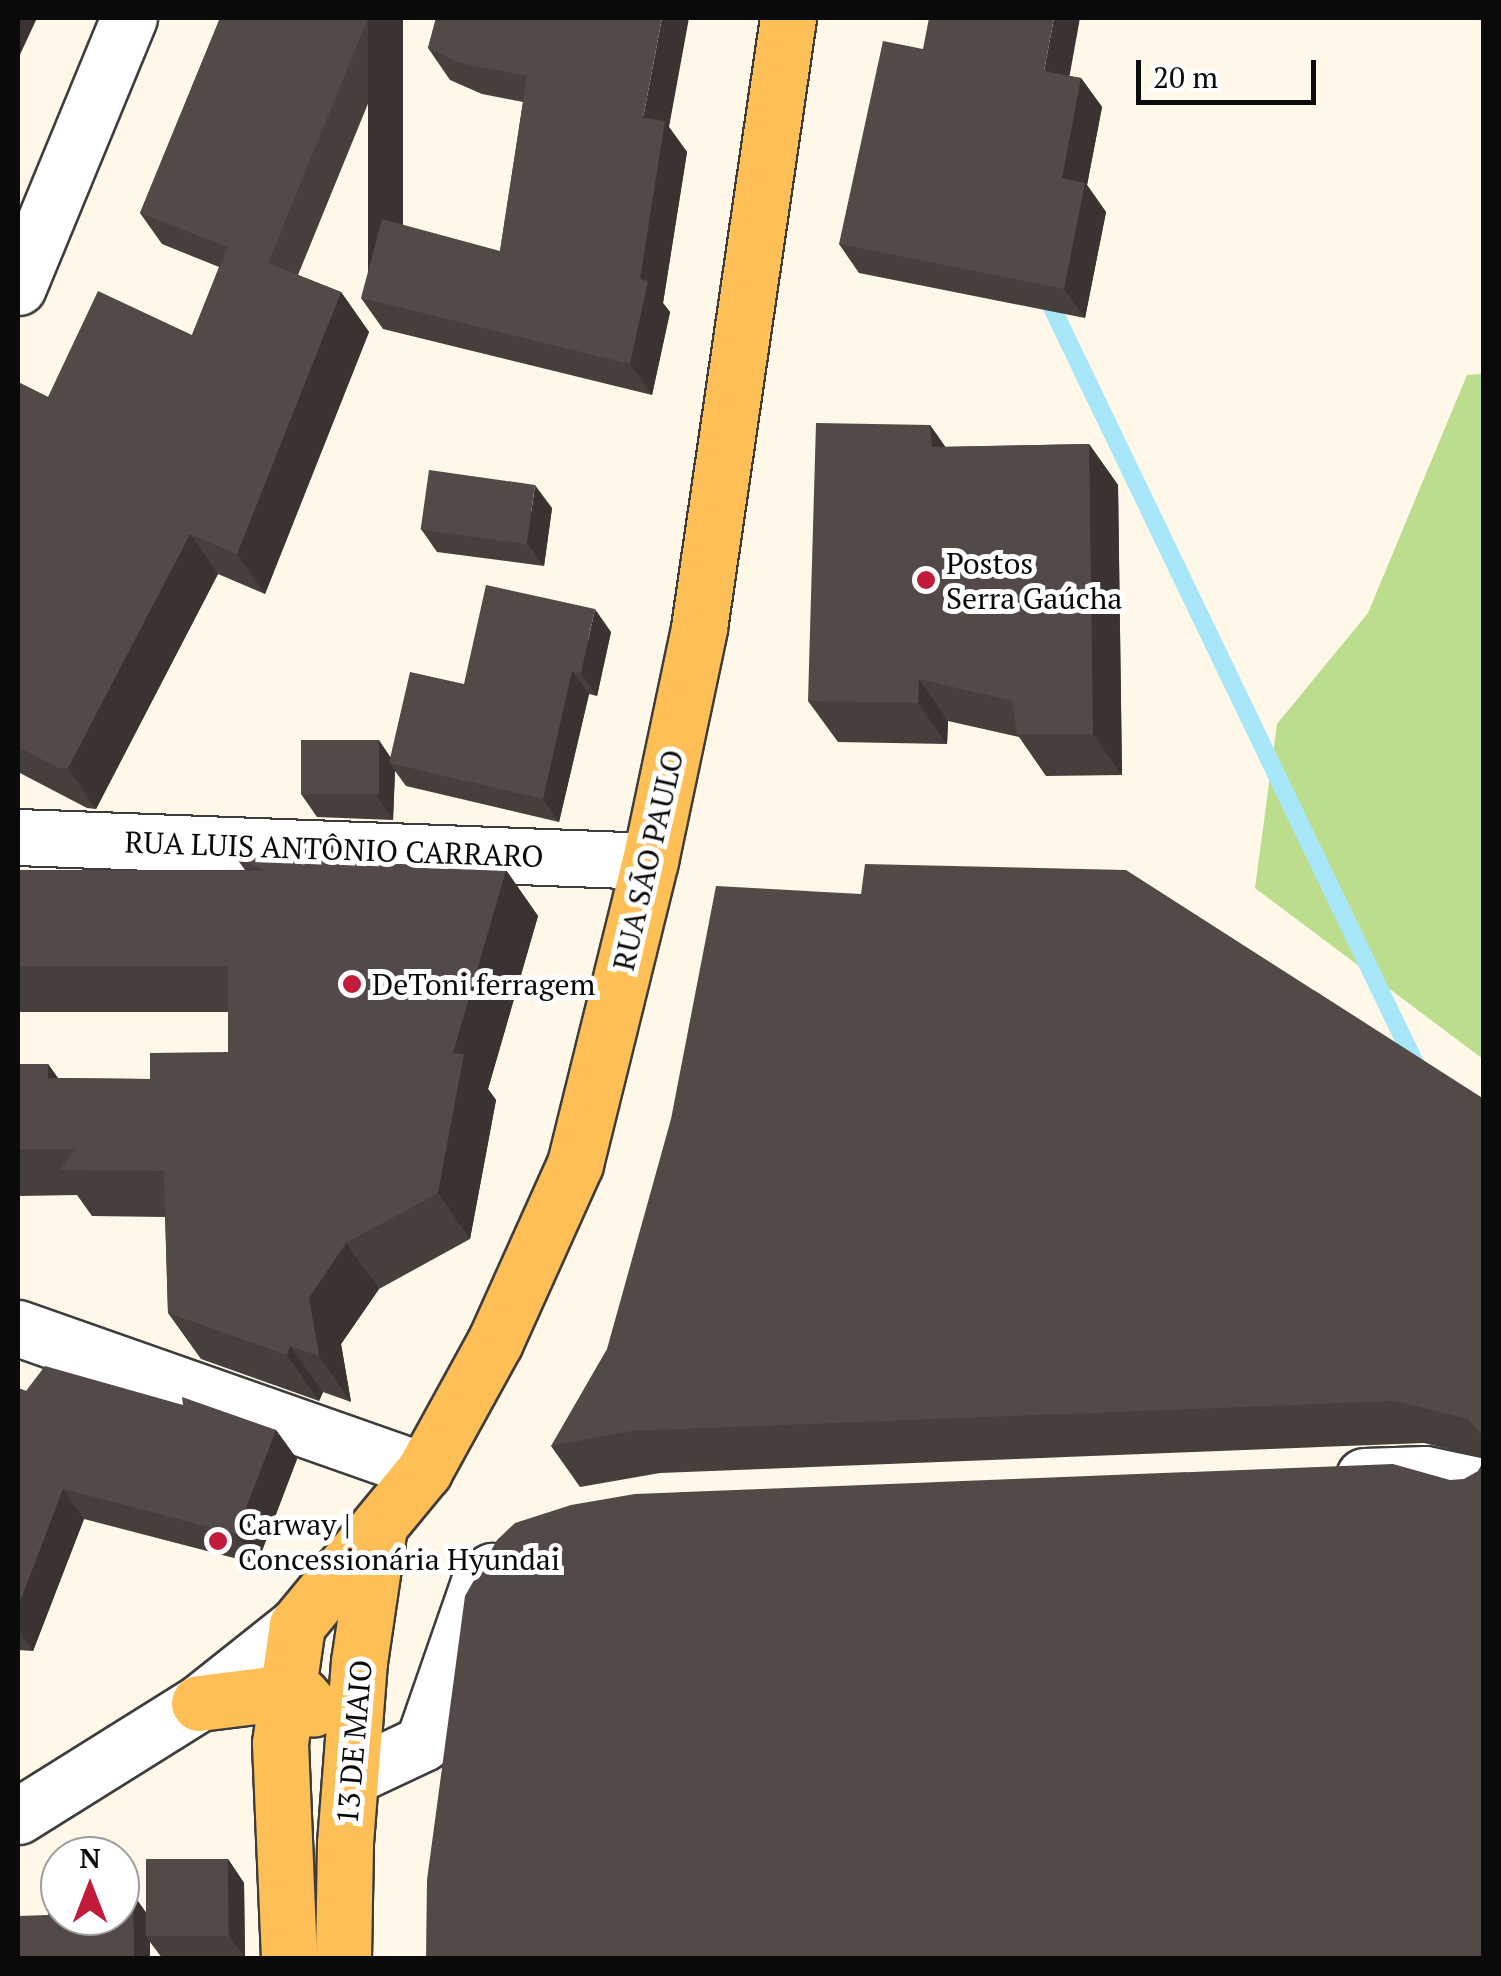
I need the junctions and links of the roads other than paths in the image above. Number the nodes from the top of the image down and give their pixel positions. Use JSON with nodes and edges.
{"nodes":[{"id":1,"x":130,"y":18,"type":"edge"},
{"id":2,"x":788,"y":18,"type":"edge"},
{"id":3,"x":18,"y":287,"type":"edge"},
{"id":4,"x":18,"y":837,"type":"edge"},
{"id":5,"x":650,"y":861,"type":"junction"},
{"id":6,"x":18,"y":1328,"type":"edge"},
{"id":7,"x":424,"y":1471,"type":"junction"},
{"id":8,"x":1307,"y":1479,"type":"edge"},
{"id":9,"x":1484,"y":1491,"type":"edge"},
{"id":10,"x":379,"y":1526,"type":"junction"},
{"id":11,"x":527,"y":1537,"type":"edge"},
{"id":12,"x":297,"y":1625,"type":"junction"},
{"id":13,"x":288,"y":1692,"type":"junction"},
{"id":14,"x":199,"y":1703,"type":"junction"},
{"id":15,"x":350,"y":1777,"type":"junction"},
{"id":16,"x":18,"y":1816,"type":"edge"},
{"id":17,"x":289,"y":1958,"type":"edge"},
{"id":18,"x":341,"y":1958,"type":"edge"}],
"edges":[{"from":1,"to":3,"type":"street"},
{"from":2,"to":5,"type":"main road","name":"RUA SÃO PAULO"},
{"from":4,"to":5,"type":"street","name":"RUA LUIS ANTÔNIO CARRARO"},
{"from":5,"to":7,"type":"main road","name":"RUA SÃO PAULO"},
{"from":6,"to":7,"type":"street"},
{"from":7,"to":10,"type":"main road","name":"RUA SÃO PAULO"},
{"from":8,"to":9,"type":"street"},
{"from":10,"to":12,"type":"main road","name":"RUA SÃO PAULO"},
{"from":10,"to":15,"type":"main road","name":"13 DE MAIO"},
{"from":11,"to":15,"type":"street"},
{"from":12,"to":13,"type":"main road"},
{"from":12,"to":14,"type":"street"},
{"from":13,"to":14,"type":"main road"},
{"from":13,"to":17,"type":"main road"},
{"from":13,"to":18,"type":"main road"},
{"from":14,"to":16,"type":"street"},
{"from":15,"to":18,"type":"main road","name":"13 DE MAIO"}]}
